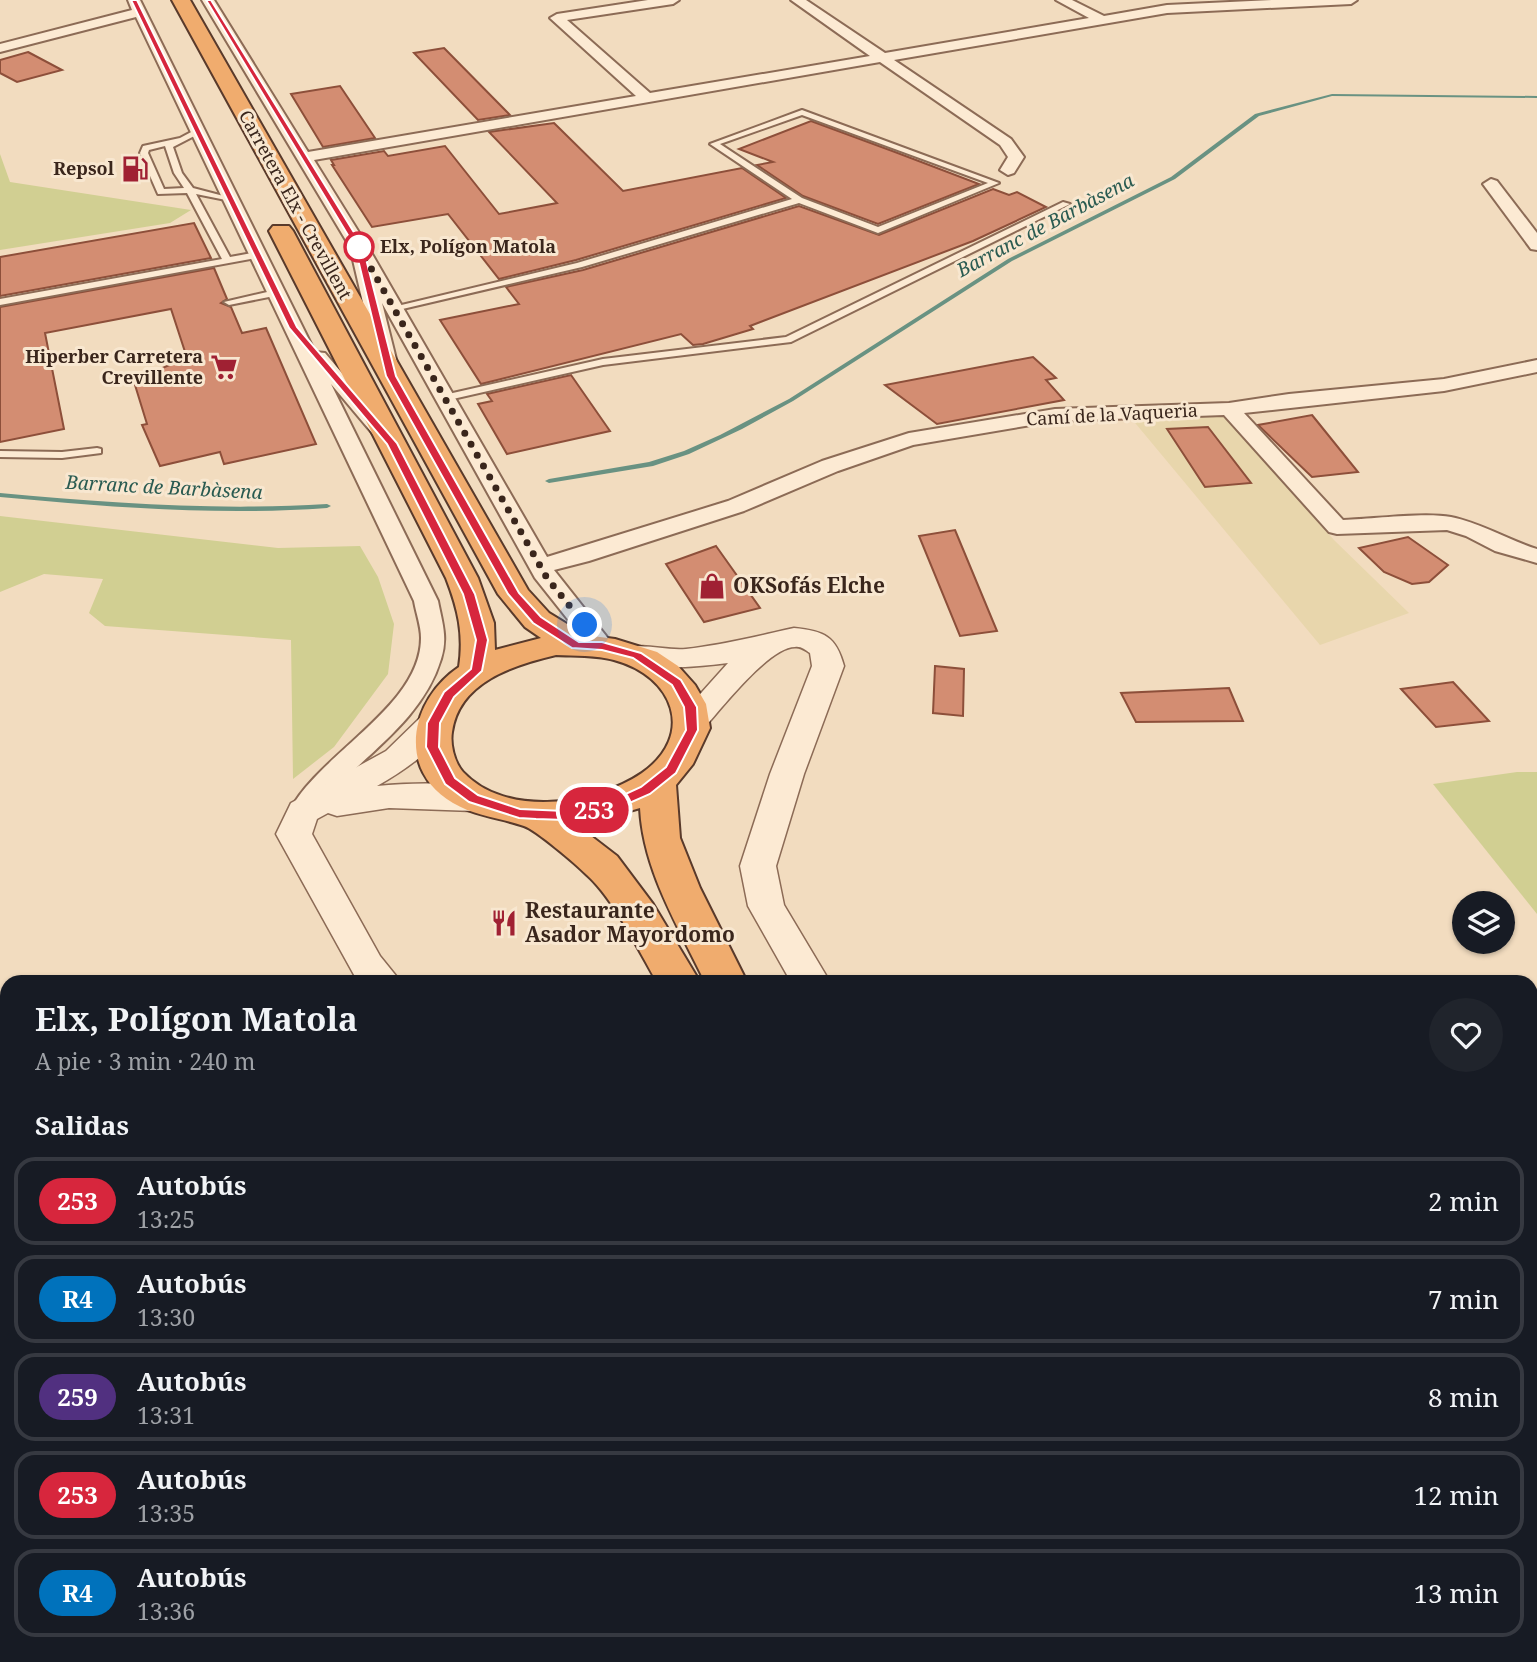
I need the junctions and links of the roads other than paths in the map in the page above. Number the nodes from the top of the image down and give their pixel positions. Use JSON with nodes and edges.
{"nodes":[{"id":1,"x":181,"y":0,"type":"edge"},
{"id":2,"x":208,"y":0,"type":"edge"},
{"id":3,"x":673,"y":0,"type":"edge"},
{"id":4,"x":797,"y":0,"type":"edge"},
{"id":5,"x":1062,"y":0,"type":"edge"},
{"id":6,"x":1351,"y":0,"type":"edge"},
{"id":7,"x":144,"y":4,"type":"edge"},
{"id":8,"x":1104,"y":21,"type":"junction"},
{"id":9,"x":0,"y":48,"type":"edge"},
{"id":10,"x":883,"y":58,"type":"junction"},
{"id":11,"x":648,"y":99,"type":"junction"},
{"id":12,"x":216,"y":109,"type":"dead end"},
{"id":13,"x":198,"y":132,"type":"junction"},
{"id":14,"x":180,"y":139,"type":"junction"},
{"id":15,"x":304,"y":157,"type":"junction"},
{"id":16,"x":1008,"y":170,"type":"dead end"},
{"id":17,"x":1491,"y":184,"type":"dead end"},
{"id":18,"x":190,"y":190,"type":"junction"},
{"id":19,"x":231,"y":199,"type":"junction"},
{"id":20,"x":799,"y":200,"type":"junction"},
{"id":21,"x":1066,"y":204,"type":"dead end"},
{"id":22,"x":273,"y":216,"type":"dead end"},
{"id":23,"x":1537,"y":244,"type":"edge"},
{"id":24,"x":359,"y":247,"type":"junction"},
{"id":25,"x":258,"y":255,"type":"junction"},
{"id":26,"x":228,"y":261,"type":"junction"},
{"id":27,"x":277,"y":295,"type":"junction"},
{"id":28,"x":0,"y":302,"type":"edge"},
{"id":29,"x":230,"y":305,"type":"dead end"},
{"id":30,"x":394,"y":308,"type":"junction"},
{"id":31,"x":293,"y":328,"type":"junction"},
{"id":32,"x":1537,"y":366,"type":"edge"},
{"id":33,"x":391,"y":376,"type":"junction"},
{"id":34,"x":444,"y":398,"type":"junction"},
{"id":35,"x":1228,"y":409,"type":"junction"},
{"id":36,"x":392,"y":443,"type":"junction"},
{"id":37,"x":97,"y":452,"type":"dead end"},
{"id":38,"x":0,"y":454,"type":"edge"},
{"id":39,"x":1537,"y":556,"type":"edge"},
{"id":40,"x":540,"y":566,"type":"junction"},
{"id":41,"x":779,"y":640,"type":"junction"},
{"id":42,"x":589,"y":646,"type":"junction"},
{"id":43,"x":637,"y":655,"type":"junction"},
{"id":44,"x":476,"y":671,"type":"junction"},
{"id":45,"x":692,"y":721,"type":"junction"},
{"id":46,"x":434,"y":723,"type":"junction"},
{"id":47,"x":657,"y":782,"type":"junction"},
{"id":48,"x":474,"y":799,"type":"junction"},
{"id":49,"x":303,"y":812,"type":"junction"},
{"id":50,"x":536,"y":814,"type":"junction"},
{"id":51,"x":375,"y":975,"type":"edge"},
{"id":52,"x":675,"y":975,"type":"edge"},
{"id":53,"x":723,"y":975,"type":"edge"},
{"id":54,"x":807,"y":975,"type":"edge"}],
"edges":[{"from":1,"to":33,"type":"highway","name":"Carretera Elx - Crevillent"},
{"from":2,"to":15,"type":"street"},
{"from":3,"to":11,"type":"street"},
{"from":4,"to":10,"type":"street"},
{"from":5,"to":8,"type":"street"},
{"from":6,"to":8,"type":"street"},
{"from":7,"to":9,"type":"street"},
{"from":7,"to":12,"type":"highway","name":"Carretera Elx - Crevillent"},
{"from":7,"to":13,"type":"street"},
{"from":8,"to":10,"type":"street"},
{"from":10,"to":11,"type":"street"},
{"from":10,"to":16,"type":"street"},
{"from":11,"to":15,"type":"street"},
{"from":13,"to":14,"type":"lane"},
{"from":13,"to":19,"type":"street"},
{"from":14,"to":18,"type":"lane"},
{"from":14,"to":18,"type":"lane"},
{"from":15,"to":24,"type":"street"},
{"from":17,"to":23,"type":"street"},
{"from":18,"to":19,"type":"lane"},
{"from":18,"to":26,"type":"lane"},
{"from":19,"to":25,"type":"street"},
{"from":20,"to":20,"type":"lane"},
{"from":20,"to":30,"type":"lane"},
{"from":21,"to":34,"type":"lane"},
{"from":22,"to":36,"type":"highway","name":"Carretera Elx - Crevillent"},
{"from":24,"to":30,"type":"street"},
{"from":24,"to":33,"type":"street"},
{"from":25,"to":26,"type":"lane"},
{"from":25,"to":27,"type":"street"},
{"from":26,"to":28,"type":"lane"},
{"from":27,"to":29,"type":"lane"},
{"from":27,"to":31,"type":"street"},
{"from":30,"to":34,"type":"street"},
{"from":31,"to":36,"type":"street"},
{"from":31,"to":49,"type":"street"},
{"from":32,"to":35,"type":"street","name":"Camí de la Vaqueria"},
{"from":33,"to":42,"type":"highway","name":"Carretera Elx - Crevillent"},
{"from":34,"to":40,"type":"street"},
{"from":35,"to":39,"type":"street"},
{"from":35,"to":40,"type":"street","name":"Camí de la Vaqueria"},
{"from":36,"to":44,"type":"highway","name":"Carretera Elx - Crevillent"},
{"from":37,"to":38,"type":"lane"},
{"from":40,"to":42,"type":"street"},
{"from":41,"to":43,"type":"street"},
{"from":41,"to":45,"type":"street"},
{"from":41,"to":54,"type":"street"},
{"from":42,"to":43,"type":"highway"},
{"from":42,"to":44,"type":"highway"},
{"from":43,"to":45,"type":"highway"},
{"from":44,"to":46,"type":"highway"},
{"from":45,"to":47,"type":"highway"},
{"from":46,"to":48,"type":"highway"},
{"from":46,"to":49,"type":"street"},
{"from":47,"to":50,"type":"highway"},
{"from":47,"to":53,"type":"highway"},
{"from":48,"to":49,"type":"street"},
{"from":48,"to":50,"type":"highway"},
{"from":49,"to":51,"type":"street"},
{"from":50,"to":52,"type":"highway"}]}
